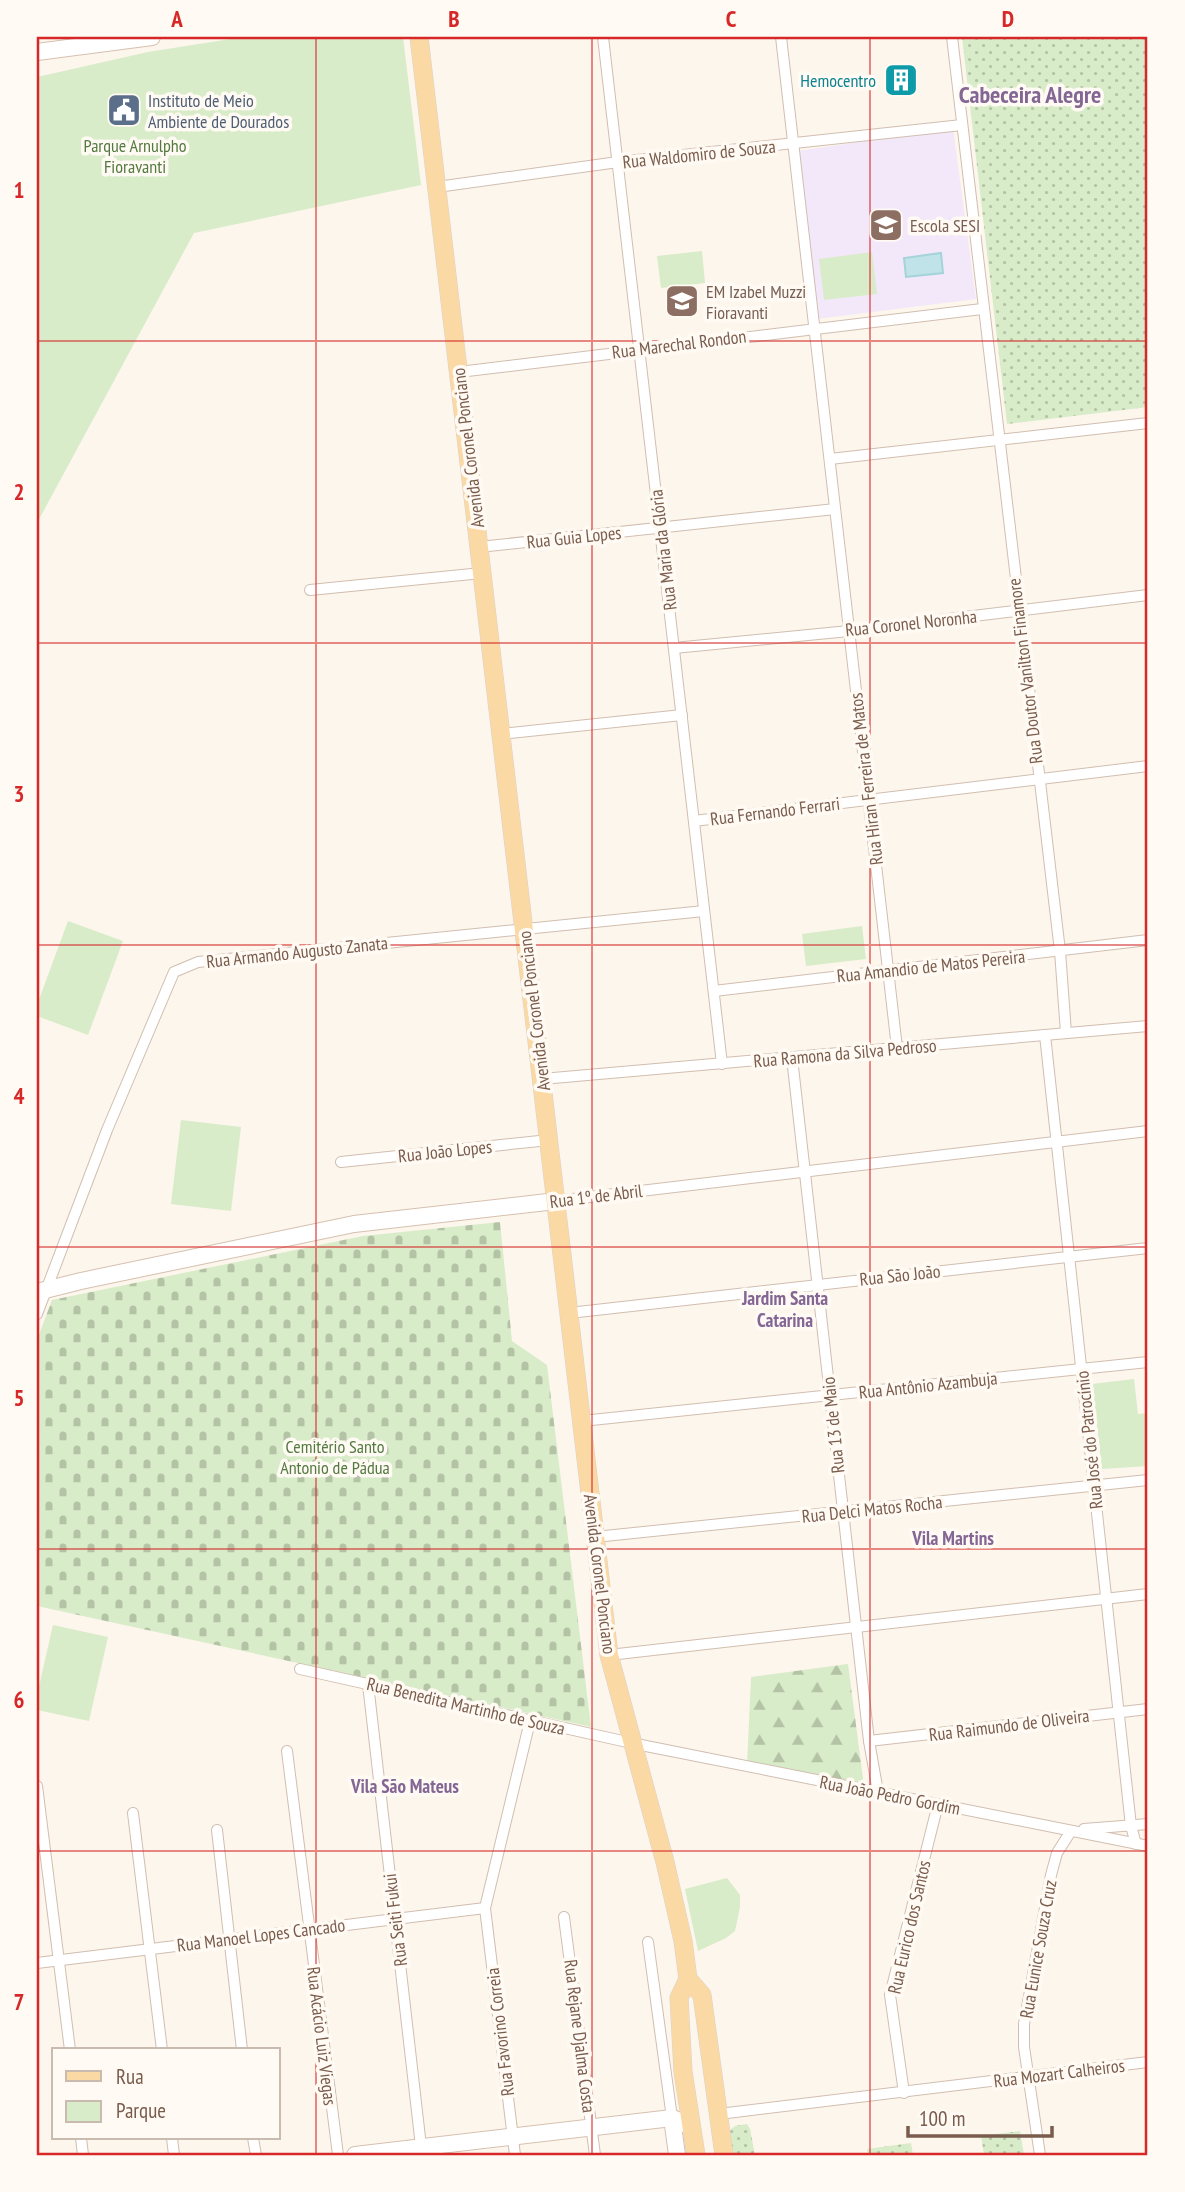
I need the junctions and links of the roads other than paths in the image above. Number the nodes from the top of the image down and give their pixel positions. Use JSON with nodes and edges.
{"nodes":[{"id":1,"x":152,"y":37,"type":"edge"},
{"id":2,"x":419,"y":37,"type":"edge"},
{"id":3,"x":603,"y":37,"type":"edge"},
{"id":4,"x":781,"y":37,"type":"edge"},
{"id":5,"x":952,"y":37,"type":"edge"},
{"id":6,"x":37,"y":52,"type":"edge"},
{"id":7,"x":962,"y":125,"type":"junction"},
{"id":8,"x":794,"y":143,"type":"junction"},
{"id":9,"x":618,"y":162,"type":"junction"},
{"id":10,"x":437,"y":187,"type":"junction"},
{"id":11,"x":982,"y":309,"type":"junction"},
{"id":12,"x":815,"y":328,"type":"junction"},
{"id":13,"x":639,"y":349,"type":"junction"},
{"id":14,"x":458,"y":372,"type":"junction"},
{"id":15,"x":1148,"y":423,"type":"edge"},
{"id":16,"x":998,"y":440,"type":"junction"},
{"id":17,"x":830,"y":459,"type":"junction"},
{"id":18,"x":835,"y":509,"type":"junction"},
{"id":19,"x":660,"y":527,"type":"junction"},
{"id":20,"x":479,"y":547,"type":"junction"},
{"id":21,"x":482,"y":573,"type":"junction"},
{"id":22,"x":310,"y":590,"type":"dead end"},
{"id":23,"x":1148,"y":595,"type":"edge"},
{"id":24,"x":1018,"y":611,"type":"junction"},
{"id":25,"x":849,"y":631,"type":"junction"},
{"id":26,"x":674,"y":648,"type":"junction"},
{"id":27,"x":682,"y":715,"type":"junction"},
{"id":28,"x":501,"y":734,"type":"junction"},
{"id":29,"x":1148,"y":766,"type":"edge"},
{"id":30,"x":1038,"y":780,"type":"junction"},
{"id":31,"x":869,"y":800,"type":"junction"},
{"id":32,"x":694,"y":821,"type":"junction"},
{"id":33,"x":704,"y":911,"type":"junction"},
{"id":34,"x":524,"y":928,"type":"junction"},
{"id":35,"x":1148,"y":940,"type":"edge"},
{"id":36,"x":1060,"y":951,"type":"junction"},
{"id":37,"x":888,"y":971,"type":"junction"},
{"id":38,"x":713,"y":991,"type":"junction"},
{"id":39,"x":1148,"y":1026,"type":"edge"},
{"id":40,"x":1066,"y":1033,"type":"junction"},
{"id":41,"x":1045,"y":1035,"type":"junction"},
{"id":42,"x":897,"y":1048,"type":"junction"},
{"id":43,"x":792,"y":1058,"type":"junction"},
{"id":44,"x":722,"y":1063,"type":"junction"},
{"id":45,"x":542,"y":1079,"type":"junction"},
{"id":46,"x":1148,"y":1131,"type":"edge"},
{"id":47,"x":549,"y":1140,"type":"junction"},
{"id":48,"x":1056,"y":1142,"type":"junction"},
{"id":49,"x":341,"y":1162,"type":"dead end"},
{"id":50,"x":805,"y":1172,"type":"junction"},
{"id":51,"x":556,"y":1201,"type":"junction"},
{"id":52,"x":1148,"y":1248,"type":"edge"},
{"id":53,"x":1069,"y":1257,"type":"junction"},
{"id":54,"x":818,"y":1285,"type":"junction"},
{"id":55,"x":42,"y":1290,"type":"edge"},
{"id":56,"x":569,"y":1312,"type":"junction"},
{"id":57,"x":37,"y":1314,"type":"edge"},
{"id":58,"x":1148,"y":1362,"type":"edge"},
{"id":59,"x":1081,"y":1369,"type":"junction"},
{"id":60,"x":830,"y":1395,"type":"junction"},
{"id":61,"x":582,"y":1421,"type":"junction"},
{"id":62,"x":1148,"y":1480,"type":"edge"},
{"id":63,"x":1094,"y":1486,"type":"junction"},
{"id":64,"x":843,"y":1511,"type":"junction"},
{"id":65,"x":596,"y":1537,"type":"junction"},
{"id":66,"x":1148,"y":1594,"type":"edge"},
{"id":67,"x":1107,"y":1598,"type":"junction"},
{"id":68,"x":856,"y":1627,"type":"junction"},
{"id":69,"x":609,"y":1655,"type":"junction"},
{"id":70,"x":300,"y":1669,"type":"dead end"},
{"id":71,"x":368,"y":1684,"type":"junction"},
{"id":72,"x":1148,"y":1709,"type":"edge"},
{"id":73,"x":1119,"y":1712,"type":"junction"},
{"id":74,"x":530,"y":1721,"type":"junction"},
{"id":75,"x":869,"y":1741,"type":"junction"},
{"id":76,"x":632,"y":1743,"type":"junction"},
{"id":77,"x":287,"y":1751,"type":"dead end"},
{"id":78,"x":37,"y":1786,"type":"edge"},
{"id":79,"x":878,"y":1792,"type":"junction"},
{"id":80,"x":937,"y":1804,"type":"junction"},
{"id":81,"x":133,"y":1813,"type":"dead end"},
{"id":82,"x":1148,"y":1824,"type":"edge"},
{"id":83,"x":1131,"y":1826,"type":"junction"},
{"id":84,"x":216,"y":1830,"type":"dead end"},
{"id":85,"x":1071,"y":1830,"type":"junction"},
{"id":86,"x":1136,"y":1843,"type":"junction"},
{"id":87,"x":1148,"y":1846,"type":"edge"},
{"id":88,"x":486,"y":1903,"type":"junction"},
{"id":89,"x":564,"y":1917,"type":"dead end"},
{"id":90,"x":394,"y":1919,"type":"junction"},
{"id":91,"x":309,"y":1929,"type":"junction"},
{"id":92,"x":228,"y":1939,"type":"junction"},
{"id":93,"x":648,"y":1942,"type":"dead end"},
{"id":94,"x":149,"y":1949,"type":"junction"},
{"id":95,"x":59,"y":1960,"type":"junction"},
{"id":96,"x":37,"y":1963,"type":"edge"},
{"id":97,"x":688,"y":1979,"type":"junction"},
{"id":98,"x":681,"y":2037,"type":"junction"},
{"id":99,"x":708,"y":2037,"type":"junction"},
{"id":100,"x":70,"y":2048,"type":"edge"},
{"id":101,"x":162,"y":2048,"type":"edge"},
{"id":102,"x":242,"y":2048,"type":"edge"},
{"id":103,"x":1148,"y":2062,"type":"edge"},
{"id":104,"x":1028,"y":2077,"type":"junction"},
{"id":105,"x":904,"y":2093,"type":"junction"},
{"id":106,"x":688,"y":2104,"type":"junction"},
{"id":107,"x":719,"y":2115,"type":"junction"},
{"id":108,"x":674,"y":2118,"type":"junction"},
{"id":109,"x":592,"y":2127,"type":"junction"},
{"id":110,"x":692,"y":2129,"type":"junction"},
{"id":111,"x":512,"y":2137,"type":"junction"},
{"id":112,"x":422,"y":2151,"type":"edge"},
{"id":113,"x":338,"y":2155,"type":"edge"},
{"id":114,"x":355,"y":2155,"type":"edge"},
{"id":115,"x":515,"y":2155,"type":"edge"},
{"id":116,"x":595,"y":2155,"type":"edge"},
{"id":117,"x":677,"y":2155,"type":"edge"},
{"id":118,"x":696,"y":2155,"type":"edge"},
{"id":119,"x":724,"y":2155,"type":"edge"},
{"id":120,"x":1040,"y":2155,"type":"edge"}],
"edges":[{"from":1,"to":6,"type":"street"},
{"from":2,"to":10,"type":"main road","name":"Avenida Coronel Ponciano"},
{"from":3,"to":9,"type":"street","name":"Rua Maria da Glória"},
{"from":4,"to":8,"type":"street","name":"Rua Hiran Ferreira de Matos"},
{"from":5,"to":7,"type":"street","name":"Rua Doutor Vanilton Finamore"},
{"from":7,"to":8,"type":"street","name":"Rua Waldomiro de Souza"},
{"from":7,"to":11,"type":"street","name":"Rua Doutor Vanilton Finamore"},
{"from":8,"to":9,"type":"street","name":"Rua Waldomiro de Souza"},
{"from":8,"to":12,"type":"street","name":"Rua Hiran Ferreira de Matos"},
{"from":9,"to":10,"type":"street","name":"Rua Waldomiro de Souza"},
{"from":9,"to":13,"type":"street","name":"Rua Maria da Glória"},
{"from":10,"to":14,"type":"main road","name":"Avenida Coronel Ponciano"},
{"from":11,"to":12,"type":"street","name":"Rua Marechal Rondon"},
{"from":11,"to":16,"type":"street","name":"Rua Doutor Vanilton Finamore"},
{"from":12,"to":13,"type":"street","name":"Rua Marechal Rondon"},
{"from":12,"to":17,"type":"street","name":"Rua Hiran Ferreira de Matos"},
{"from":13,"to":14,"type":"street","name":"Rua Marechal Rondon"},
{"from":13,"to":19,"type":"street","name":"Rua Maria da Glória"},
{"from":14,"to":20,"type":"main road","name":"Avenida Coronel Ponciano"},
{"from":15,"to":16,"type":"street"},
{"from":16,"to":17,"type":"street"},
{"from":16,"to":24,"type":"street","name":"Rua Doutor Vanilton Finamore"},
{"from":17,"to":18,"type":"street","name":"Rua Hiran Ferreira de Matos"},
{"from":18,"to":19,"type":"street","name":"Rua Guia Lopes"},
{"from":18,"to":25,"type":"street","name":"Rua Hiran Ferreira de Matos"},
{"from":19,"to":20,"type":"street","name":"Rua Guia Lopes"},
{"from":19,"to":26,"type":"street","name":"Rua Maria da Glória"},
{"from":20,"to":21,"type":"main road","name":"Avenida Coronel Ponciano"},
{"from":21,"to":22,"type":"street"},
{"from":21,"to":28,"type":"main road","name":"Avenida Coronel Ponciano"},
{"from":23,"to":24,"type":"street","name":"Rua Coronel Noronha"},
{"from":24,"to":25,"type":"street","name":"Rua Coronel Noronha"},
{"from":24,"to":30,"type":"street","name":"Rua Doutor Vanilton Finamore"},
{"from":25,"to":26,"type":"street","name":"Rua Coronel Noronha"},
{"from":25,"to":31,"type":"street","name":"Rua Hiran Ferreira de Matos"},
{"from":26,"to":27,"type":"street","name":"Rua Maria da Glória"},
{"from":27,"to":28,"type":"street"},
{"from":27,"to":32,"type":"street","name":"Rua Maria da Glória"},
{"from":28,"to":34,"type":"main road","name":"Avenida Coronel Ponciano"},
{"from":29,"to":30,"type":"street","name":"Rua Fernando Ferrari"},
{"from":30,"to":31,"type":"street","name":"Rua Fernando Ferrari"},
{"from":30,"to":36,"type":"street","name":"Rua Doutor Vanilton Finamore"},
{"from":31,"to":32,"type":"street","name":"Rua Fernando Ferrari"},
{"from":31,"to":37,"type":"street","name":"Rua Hiran Ferreira de Matos"},
{"from":32,"to":33,"type":"street","name":"Rua Maria da Glória"},
{"from":33,"to":34,"type":"street","name":"Rua Armando Augusto Zanata"},
{"from":33,"to":38,"type":"street","name":"Rua Maria da Glória"},
{"from":34,"to":45,"type":"main road","name":"Avenida Coronel Ponciano"},
{"from":34,"to":55,"type":"street","name":"Rua Armando Augusto Zanata"},
{"from":35,"to":36,"type":"street","name":"Rua Amandio de Matos Pereira"},
{"from":36,"to":37,"type":"street","name":"Rua Amandio de Matos Pereira"},
{"from":36,"to":40,"type":"street","name":"Rua Doutor Vanilton Finamore"},
{"from":37,"to":38,"type":"street","name":"Rua Amandio de Matos Pereira"},
{"from":37,"to":42,"type":"street","name":"Rua Hiran Ferreira de Matos"},
{"from":38,"to":44,"type":"street","name":"Rua Maria da Glória"},
{"from":39,"to":40,"type":"street","name":"Rua Ramona da Silva Pedroso"},
{"from":40,"to":41,"type":"street","name":"Rua Ramona da Silva Pedroso"},
{"from":41,"to":42,"type":"street","name":"Rua Ramona da Silva Pedroso"},
{"from":41,"to":48,"type":"street","name":"Rua José do Patrocínio"},
{"from":42,"to":43,"type":"street","name":"Rua Ramona da Silva Pedroso"},
{"from":43,"to":44,"type":"street","name":"Rua Ramona da Silva Pedroso"},
{"from":43,"to":50,"type":"street","name":"Rua 13 de Maio"},
{"from":44,"to":45,"type":"street","name":"Rua Ramona da Silva Pedroso"},
{"from":45,"to":47,"type":"main road","name":"Avenida Coronel Ponciano"},
{"from":46,"to":48,"type":"street","name":"Rua 1º de Abril"},
{"from":47,"to":49,"type":"street","name":"Rua João Lopes"},
{"from":47,"to":51,"type":"main road","name":"Avenida Coronel Ponciano"},
{"from":48,"to":50,"type":"street","name":"Rua 1º de Abril"},
{"from":48,"to":53,"type":"street","name":"Rua José do Patrocínio"},
{"from":50,"to":51,"type":"street","name":"Rua 1º de Abril"},
{"from":50,"to":54,"type":"street","name":"Rua 13 de Maio"},
{"from":51,"to":55,"type":"street","name":"Rua 1º de Abril"},
{"from":51,"to":56,"type":"main road","name":"Avenida Coronel Ponciano"},
{"from":52,"to":53,"type":"street","name":"Rua São João"},
{"from":53,"to":54,"type":"street","name":"Rua São João"},
{"from":53,"to":59,"type":"street","name":"Rua José do Patrocínio"},
{"from":54,"to":56,"type":"street","name":"Rua São João"},
{"from":54,"to":60,"type":"street","name":"Rua 13 de Maio"},
{"from":55,"to":57,"type":"street","name":"Rua Armando Augusto Zanata"},
{"from":56,"to":61,"type":"main road","name":"Avenida Coronel Ponciano"},
{"from":58,"to":59,"type":"street","name":"Rua Antônio Azambuja"},
{"from":59,"to":60,"type":"street","name":"Rua Antônio Azambuja"},
{"from":59,"to":63,"type":"street","name":"Rua José do Patrocínio"},
{"from":60,"to":61,"type":"street","name":"Rua Antônio Azambuja"},
{"from":60,"to":64,"type":"street","name":"Rua 13 de Maio"},
{"from":61,"to":65,"type":"main road","name":"Avenida Coronel Ponciano"},
{"from":62,"to":63,"type":"street","name":"Rua Delci Matos Rocha"},
{"from":63,"to":64,"type":"street","name":"Rua Delci Matos Rocha"},
{"from":63,"to":67,"type":"street","name":"Rua José do Patrocínio"},
{"from":64,"to":65,"type":"street","name":"Rua Delci Matos Rocha"},
{"from":64,"to":68,"type":"street","name":"Rua 13 de Maio"},
{"from":65,"to":69,"type":"main road","name":"Avenida Coronel Ponciano"},
{"from":66,"to":67,"type":"street"},
{"from":67,"to":68,"type":"street"},
{"from":67,"to":73,"type":"street","name":"Rua José do Patrocínio"},
{"from":68,"to":69,"type":"street"},
{"from":68,"to":75,"type":"street","name":"Rua 13 de Maio"},
{"from":69,"to":76,"type":"main road","name":"Avenida Coronel Ponciano"},
{"from":70,"to":71,"type":"street","name":"Rua Benedita Martinho de Souza"},
{"from":71,"to":74,"type":"street","name":"Rua Benedita Martinho de Souza"},
{"from":71,"to":90,"type":"street","name":"Rua Seiti Fukui"},
{"from":72,"to":73,"type":"street","name":"Rua Raimundo de Oliveira"},
{"from":73,"to":75,"type":"street","name":"Rua Raimundo de Oliveira"},
{"from":73,"to":83,"type":"street","name":"Rua José do Patrocínio"},
{"from":74,"to":76,"type":"street","name":"Rua Benedita Martinho de Souza"},
{"from":74,"to":88,"type":"street","name":"Rua Favorino Correia"},
{"from":75,"to":79,"type":"street","name":"Rua 13 de Maio"},
{"from":76,"to":79,"type":"street","name":"Rua João Pedro Gordim"},
{"from":76,"to":97,"type":"main road","name":"Avenida Coronel Ponciano"},
{"from":77,"to":91,"type":"street","name":"Rua Acácio Luiz Viegas"},
{"from":78,"to":95,"type":"street"},
{"from":79,"to":80,"type":"street","name":"Rua João Pedro Gordim"},
{"from":80,"to":85,"type":"street","name":"Rua João Pedro Gordim"},
{"from":80,"to":105,"type":"street","name":"Rua Eurico dos Santos"},
{"from":81,"to":94,"type":"street"},
{"from":82,"to":83,"type":"street"},
{"from":83,"to":85,"type":"street"},
{"from":83,"to":86,"type":"street","name":"Rua José do Patrocínio"},
{"from":84,"to":92,"type":"street"},
{"from":85,"to":86,"type":"street","name":"Rua João Pedro Gordim"},
{"from":85,"to":104,"type":"street","name":"Rua Eunice Souza Cruz"},
{"from":86,"to":87,"type":"street","name":"Rua João Pedro Gordim"},
{"from":88,"to":90,"type":"street","name":"Rua Manoel Lopes Cancado"},
{"from":88,"to":111,"type":"street","name":"Rua Favorino Correia"},
{"from":89,"to":109,"type":"street","name":"Rua Rejane Djalma Costa"},
{"from":90,"to":91,"type":"street","name":"Rua Manoel Lopes Cancado"},
{"from":90,"to":112,"type":"street","name":"Rua Seiti Fukui"},
{"from":91,"to":92,"type":"street","name":"Rua Manoel Lopes Cancado"},
{"from":91,"to":113,"type":"street","name":"Rua Acácio Luiz Viegas"},
{"from":92,"to":94,"type":"street","name":"Rua Manoel Lopes Cancado"},
{"from":92,"to":102,"type":"street"},
{"from":93,"to":108,"type":"street"},
{"from":94,"to":95,"type":"street","name":"Rua Manoel Lopes Cancado"},
{"from":94,"to":101,"type":"street"},
{"from":95,"to":96,"type":"street","name":"Rua Manoel Lopes Cancado"},
{"from":95,"to":100,"type":"street"},
{"from":97,"to":98,"type":"main road","name":"Avenida Coronel Ponciano"},
{"from":97,"to":99,"type":"main road","name":"Avenida Coronel Ponciano"},
{"from":98,"to":99,"type":"main road"},
{"from":98,"to":106,"type":"main road","name":"Avenida Coronel Ponciano"},
{"from":99,"to":107,"type":"main road","name":"Avenida Coronel Ponciano"},
{"from":103,"to":104,"type":"street","name":"Rua Mozart Calheiros"},
{"from":104,"to":105,"type":"street","name":"Rua Mozart Calheiros"},
{"from":104,"to":120,"type":"street","name":"Rua Eunice Souza Cruz"},
{"from":105,"to":107,"type":"street","name":"Rua Mozart Calheiros"},
{"from":106,"to":108,"type":"street"},
{"from":106,"to":110,"type":"main road","name":"Avenida Coronel Ponciano"},
{"from":107,"to":119,"type":"main road","name":"Avenida Coronel Ponciano"},
{"from":108,"to":109,"type":"street"},
{"from":108,"to":110,"type":"street"},
{"from":108,"to":117,"type":"street"},
{"from":109,"to":111,"type":"street"},
{"from":109,"to":116,"type":"street","name":"Rua Rejane Djalma Costa"},
{"from":110,"to":118,"type":"main road","name":"Avenida Coronel Ponciano"},
{"from":111,"to":112,"type":"street"},
{"from":111,"to":115,"type":"street","name":"Rua Favorino Correia"},
{"from":112,"to":114,"type":"street"}]}
